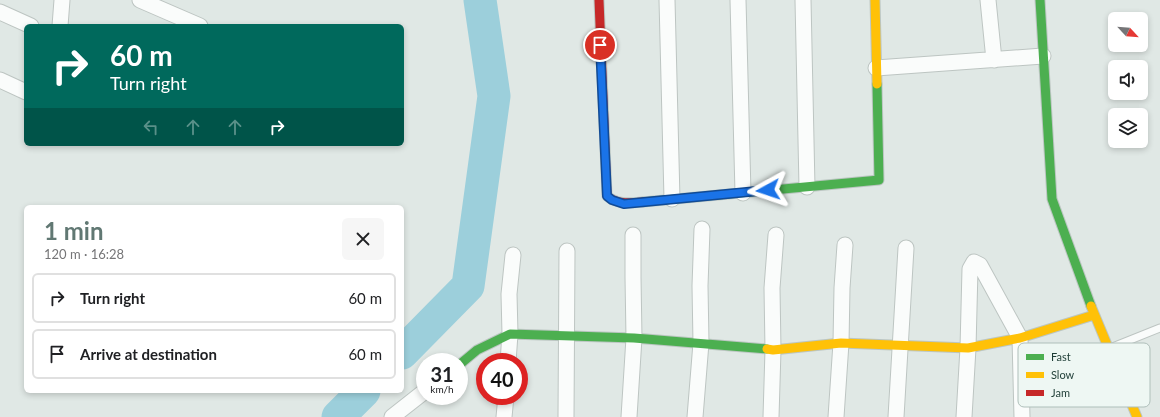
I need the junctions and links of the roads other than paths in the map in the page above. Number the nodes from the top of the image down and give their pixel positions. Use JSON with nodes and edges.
{"nodes":[{"id":1,"x":62,"y":0,"type":"edge"},
{"id":2,"x":140,"y":0,"type":"edge"},
{"id":3,"x":598,"y":0,"type":"edge"},
{"id":4,"x":667,"y":0,"type":"edge"},
{"id":5,"x":738,"y":0,"type":"edge"},
{"id":6,"x":803,"y":0,"type":"edge"},
{"id":7,"x":875,"y":0,"type":"edge"},
{"id":8,"x":988,"y":0,"type":"edge"},
{"id":9,"x":1040,"y":0,"type":"edge"},
{"id":10,"x":0,"y":12,"type":"edge"},
{"id":11,"x":27,"y":24,"type":"edge"},
{"id":12,"x":60,"y":24,"type":"edge"},
{"id":13,"x":195,"y":24,"type":"edge"},
{"id":14,"x":1043,"y":56,"type":"junction"},
{"id":15,"x":994,"y":60,"type":"junction"},
{"id":16,"x":876,"y":68,"type":"junction"},
{"id":17,"x":0,"y":80,"type":"edge"},
{"id":18,"x":24,"y":91,"type":"edge"},
{"id":19,"x":807,"y":187,"type":"junction"},
{"id":20,"x":743,"y":193,"type":"junction"},
{"id":21,"x":672,"y":200,"type":"junction"},
{"id":22,"x":702,"y":229,"type":"dead end"},
{"id":23,"x":633,"y":235,"type":"dead end"},
{"id":24,"x":776,"y":235,"type":"dead end"},
{"id":25,"x":845,"y":245,"type":"dead end"},
{"id":26,"x":906,"y":248,"type":"dead end"},
{"id":27,"x":567,"y":252,"type":"dead end"},
{"id":28,"x":513,"y":254,"type":"dead end"},
{"id":29,"x":1094,"y":315,"type":"junction"},
{"id":30,"x":1160,"y":328,"type":"edge"},
{"id":31,"x":510,"y":334,"type":"junction"},
{"id":32,"x":566,"y":335,"type":"junction"},
{"id":33,"x":634,"y":338,"type":"junction"},
{"id":34,"x":1020,"y":338,"type":"junction"},
{"id":35,"x":701,"y":342,"type":"junction"},
{"id":36,"x":841,"y":342,"type":"junction"},
{"id":37,"x":1020,"y":343,"type":"edge"},
{"id":38,"x":1106,"y":343,"type":"edge"},
{"id":39,"x":1123,"y":343,"type":"edge"},
{"id":40,"x":900,"y":344,"type":"junction"},
{"id":41,"x":968,"y":348,"type":"junction"},
{"id":42,"x":773,"y":350,"type":"junction"},
{"id":43,"x":509,"y":353,"type":"edge"},
{"id":44,"x":468,"y":357,"type":"edge"},
{"id":45,"x":416,"y":398,"type":"edge"},
{"id":46,"x":505,"y":405,"type":"edge"},
{"id":47,"x":1022,"y":407,"type":"edge"},
{"id":48,"x":1133,"y":407,"type":"edge"},
{"id":49,"x":392,"y":417,"type":"edge"},
{"id":50,"x":504,"y":417,"type":"edge"},
{"id":51,"x":566,"y":417,"type":"edge"},
{"id":52,"x":630,"y":417,"type":"edge"},
{"id":53,"x":695,"y":417,"type":"edge"},
{"id":54,"x":771,"y":417,"type":"edge"},
{"id":55,"x":836,"y":417,"type":"edge"},
{"id":56,"x":896,"y":417,"type":"edge"},
{"id":57,"x":964,"y":417,"type":"edge"},
{"id":58,"x":1022,"y":417,"type":"edge"},
{"id":59,"x":1137,"y":417,"type":"edge"}],
"edges":[{"from":1,"to":12,"type":"street"},
{"from":2,"to":13,"type":"street"},
{"from":3,"to":21,"type":"street"},
{"from":4,"to":21,"type":"street"},
{"from":5,"to":20,"type":"street"},
{"from":6,"to":19,"type":"street"},
{"from":7,"to":16,"type":"street"},
{"from":8,"to":15,"type":"street"},
{"from":9,"to":14,"type":"street"},
{"from":10,"to":11,"type":"street"},
{"from":14,"to":15,"type":"street"},
{"from":14,"to":29,"type":"street"},
{"from":15,"to":16,"type":"street"},
{"from":16,"to":19,"type":"street"},
{"from":17,"to":18,"type":"street"},
{"from":19,"to":20,"type":"street"},
{"from":20,"to":21,"type":"street"},
{"from":22,"to":35,"type":"street"},
{"from":23,"to":33,"type":"street"},
{"from":24,"to":42,"type":"street"},
{"from":25,"to":36,"type":"street"},
{"from":26,"to":40,"type":"street"},
{"from":27,"to":32,"type":"street"},
{"from":28,"to":31,"type":"street"},
{"from":29,"to":34,"type":"street"},
{"from":29,"to":38,"type":"street"},
{"from":30,"to":39,"type":"lane"},
{"from":31,"to":32,"type":"street"},
{"from":31,"to":43,"type":"street"},
{"from":31,"to":44,"type":"street"},
{"from":32,"to":33,"type":"street"},
{"from":32,"to":51,"type":"street"},
{"from":33,"to":35,"type":"street"},
{"from":33,"to":52,"type":"street"},
{"from":34,"to":37,"type":"street"},
{"from":34,"to":41,"type":"street"},
{"from":34,"to":41,"type":"street"},
{"from":35,"to":42,"type":"street"},
{"from":35,"to":53,"type":"street"},
{"from":36,"to":40,"type":"street"},
{"from":36,"to":42,"type":"street"},
{"from":36,"to":55,"type":"street"},
{"from":40,"to":41,"type":"street"},
{"from":40,"to":56,"type":"street"},
{"from":41,"to":57,"type":"street"},
{"from":42,"to":54,"type":"street"},
{"from":45,"to":49,"type":"street"},
{"from":46,"to":50,"type":"street"},
{"from":47,"to":58,"type":"street"},
{"from":48,"to":59,"type":"street"}]}
